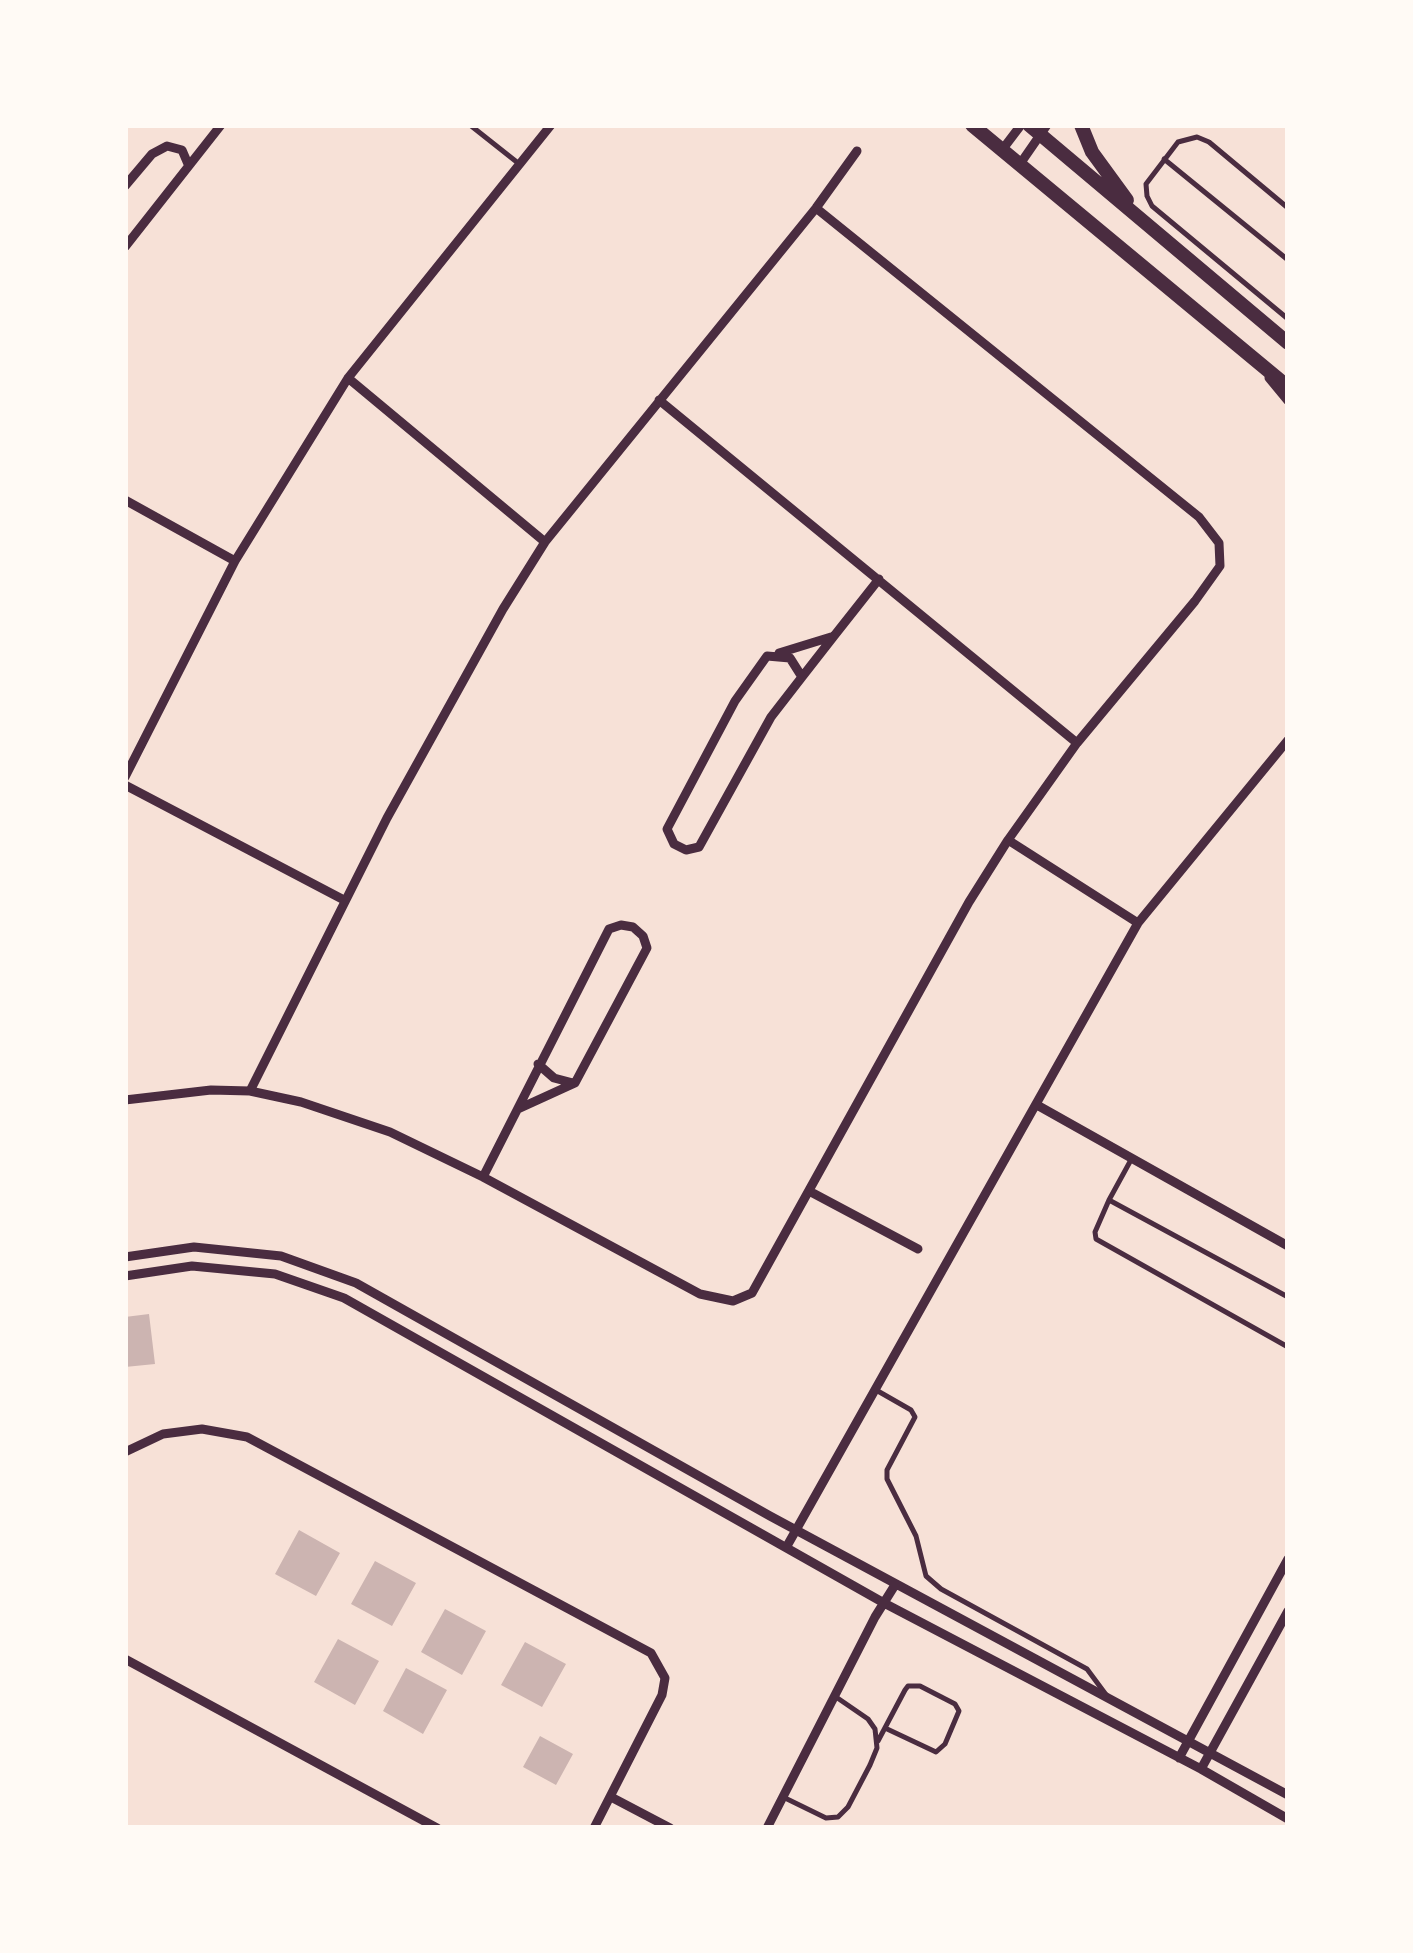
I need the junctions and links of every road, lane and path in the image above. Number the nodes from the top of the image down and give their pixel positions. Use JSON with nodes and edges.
{"nodes":[{"id":1,"x":221,"y":125,"type":"edge"},
{"id":2,"x":470,"y":125,"type":"edge"},
{"id":3,"x":551,"y":125,"type":"edge"},
{"id":4,"x":972,"y":125,"type":"edge"},
{"id":5,"x":1021,"y":125,"type":"edge"},
{"id":6,"x":1081,"y":125,"type":"edge"},
{"id":7,"x":1039,"y":128,"type":"edge"},
{"id":8,"x":1002,"y":150,"type":"junction"},
{"id":9,"x":857,"y":151,"type":"dead end"},
{"id":10,"x":1164,"y":159,"type":"junction"},
{"id":11,"x":188,"y":164,"type":"junction"},
{"id":12,"x":1020,"y":164,"type":"junction"},
{"id":13,"x":520,"y":165,"type":"junction"},
{"id":14,"x":125,"y":186,"type":"edge"},
{"id":15,"x":816,"y":208,"type":"junction"},
{"id":16,"x":1288,"y":208,"type":"edge"},
{"id":17,"x":1138,"y":218,"type":"junction"},
{"id":18,"x":125,"y":247,"type":"edge"},
{"id":19,"x":1288,"y":260,"type":"edge"},
{"id":20,"x":1288,"y":318,"type":"edge"},
{"id":21,"x":1288,"y":344,"type":"edge"},
{"id":22,"x":1255,"y":360,"type":"junction"},
{"id":23,"x":348,"y":378,"type":"junction"},
{"id":24,"x":1288,"y":387,"type":"edge"},
{"id":25,"x":659,"y":400,"type":"junction"},
{"id":26,"x":1288,"y":401,"type":"edge"},
{"id":27,"x":125,"y":500,"type":"edge"},
{"id":28,"x":545,"y":542,"type":"junction"},
{"id":29,"x":234,"y":561,"type":"junction"},
{"id":30,"x":878,"y":579,"type":"junction"},
{"id":31,"x":834,"y":636,"type":"junction"},
{"id":32,"x":775,"y":654,"type":"junction"},
{"id":33,"x":802,"y":677,"type":"junction"},
{"id":34,"x":1288,"y":740,"type":"edge"},
{"id":35,"x":1077,"y":743,"type":"junction"},
{"id":36,"x":125,"y":776,"type":"edge"},
{"id":37,"x":125,"y":785,"type":"edge"},
{"id":38,"x":1008,"y":840,"type":"junction"},
{"id":39,"x":344,"y":900,"type":"junction"},
{"id":40,"x":1138,"y":923,"type":"junction"},
{"id":41,"x":538,"y":1064,"type":"junction"},
{"id":42,"x":575,"y":1083,"type":"junction"},
{"id":43,"x":250,"y":1091,"type":"junction"},
{"id":44,"x":125,"y":1100,"type":"edge"},
{"id":45,"x":1037,"y":1104,"type":"junction"},
{"id":46,"x":518,"y":1109,"type":"junction"},
{"id":47,"x":1132,"y":1158,"type":"junction"},
{"id":48,"x":483,"y":1176,"type":"junction"},
{"id":49,"x":809,"y":1191,"type":"junction"},
{"id":50,"x":1109,"y":1200,"type":"junction"},
{"id":51,"x":1288,"y":1246,"type":"edge"},
{"id":52,"x":918,"y":1249,"type":"dead end"},
{"id":53,"x":125,"y":1256,"type":"edge"},
{"id":54,"x":125,"y":1276,"type":"edge"},
{"id":55,"x":1288,"y":1297,"type":"edge"},
{"id":56,"x":1288,"y":1347,"type":"edge"},
{"id":57,"x":876,"y":1389,"type":"junction"},
{"id":58,"x":125,"y":1452,"type":"edge"},
{"id":59,"x":795,"y":1530,"type":"junction"},
{"id":60,"x":787,"y":1546,"type":"junction"},
{"id":61,"x":1288,"y":1559,"type":"edge"},
{"id":62,"x":896,"y":1585,"type":"junction"},
{"id":63,"x":884,"y":1603,"type":"junction"},
{"id":64,"x":1288,"y":1611,"type":"edge"},
{"id":65,"x":125,"y":1659,"type":"edge"},
{"id":66,"x":836,"y":1697,"type":"junction"},
{"id":67,"x":1108,"y":1698,"type":"junction"},
{"id":68,"x":885,"y":1728,"type":"junction"},
{"id":69,"x":878,"y":1741,"type":"junction"},
{"id":70,"x":1190,"y":1741,"type":"junction"},
{"id":71,"x":1211,"y":1753,"type":"junction"},
{"id":72,"x":1179,"y":1758,"type":"junction"},
{"id":73,"x":1200,"y":1769,"type":"junction"},
{"id":74,"x":783,"y":1796,"type":"junction"},
{"id":75,"x":1288,"y":1796,"type":"edge"},
{"id":76,"x":611,"y":1797,"type":"junction"},
{"id":77,"x":1288,"y":1819,"type":"edge"},
{"id":78,"x":437,"y":1828,"type":"edge"},
{"id":79,"x":594,"y":1828,"type":"edge"},
{"id":80,"x":670,"y":1828,"type":"edge"},
{"id":81,"x":767,"y":1828,"type":"edge"}],
"edges":[{"from":1,"to":11,"type":"street"},
{"from":2,"to":13,"type":"lane"},
{"from":3,"to":13,"type":"street"},
{"from":4,"to":8,"type":"main road"},
{"from":5,"to":8,"type":"street"},
{"from":6,"to":17,"type":"main road"},
{"from":7,"to":12,"type":"street"},
{"from":7,"to":17,"type":"main road"},
{"from":8,"to":12,"type":"main road"},
{"from":9,"to":15,"type":"street"},
{"from":10,"to":16,"type":"lane"},
{"from":10,"to":19,"type":"lane"},
{"from":10,"to":20,"type":"lane"},
{"from":11,"to":14,"type":"street"},
{"from":11,"to":18,"type":"street"},
{"from":12,"to":22,"type":"main road"},
{"from":13,"to":23,"type":"street"},
{"from":15,"to":25,"type":"street"},
{"from":15,"to":35,"type":"street"},
{"from":17,"to":21,"type":"main road"},
{"from":22,"to":24,"type":"main road"},
{"from":22,"to":26,"type":"street"},
{"from":23,"to":28,"type":"street"},
{"from":23,"to":29,"type":"street"},
{"from":25,"to":28,"type":"street"},
{"from":25,"to":30,"type":"street"},
{"from":27,"to":29,"type":"street"},
{"from":28,"to":39,"type":"street"},
{"from":29,"to":36,"type":"street"},
{"from":30,"to":31,"type":"street"},
{"from":30,"to":35,"type":"street"},
{"from":31,"to":32,"type":"street"},
{"from":31,"to":33,"type":"street"},
{"from":32,"to":33,"type":"street"},
{"from":32,"to":33,"type":"street"},
{"from":34,"to":40,"type":"street"},
{"from":35,"to":38,"type":"street"},
{"from":37,"to":39,"type":"street"},
{"from":38,"to":40,"type":"street"},
{"from":38,"to":49,"type":"street"},
{"from":39,"to":43,"type":"street"},
{"from":40,"to":45,"type":"street"},
{"from":41,"to":42,"type":"street"},
{"from":41,"to":42,"type":"street"},
{"from":41,"to":46,"type":"street"},
{"from":42,"to":46,"type":"street"},
{"from":43,"to":44,"type":"street"},
{"from":43,"to":48,"type":"street"},
{"from":45,"to":47,"type":"street"},
{"from":45,"to":57,"type":"street"},
{"from":46,"to":48,"type":"street"},
{"from":47,"to":50,"type":"lane"},
{"from":47,"to":51,"type":"street"},
{"from":48,"to":49,"type":"street"},
{"from":49,"to":52,"type":"street"},
{"from":50,"to":55,"type":"lane"},
{"from":50,"to":56,"type":"lane"},
{"from":53,"to":59,"type":"street"},
{"from":54,"to":60,"type":"street"},
{"from":57,"to":59,"type":"street"},
{"from":57,"to":67,"type":"lane"},
{"from":58,"to":76,"type":"street"},
{"from":59,"to":60,"type":"street"},
{"from":59,"to":62,"type":"street"},
{"from":60,"to":63,"type":"street"},
{"from":61,"to":70,"type":"street"},
{"from":62,"to":63,"type":"street"},
{"from":62,"to":67,"type":"street"},
{"from":63,"to":66,"type":"street"},
{"from":63,"to":72,"type":"street"},
{"from":64,"to":71,"type":"street"},
{"from":65,"to":78,"type":"street"},
{"from":66,"to":69,"type":"lane"},
{"from":66,"to":74,"type":"street"},
{"from":67,"to":70,"type":"street"},
{"from":68,"to":68,"type":"lane"},
{"from":68,"to":69,"type":"lane"},
{"from":69,"to":74,"type":"lane"},
{"from":70,"to":71,"type":"street"},
{"from":70,"to":72,"type":"street"},
{"from":71,"to":73,"type":"street"},
{"from":71,"to":75,"type":"street"},
{"from":72,"to":73,"type":"street"},
{"from":73,"to":77,"type":"street"},
{"from":74,"to":81,"type":"street"},
{"from":76,"to":79,"type":"street"},
{"from":76,"to":80,"type":"street"}]}
